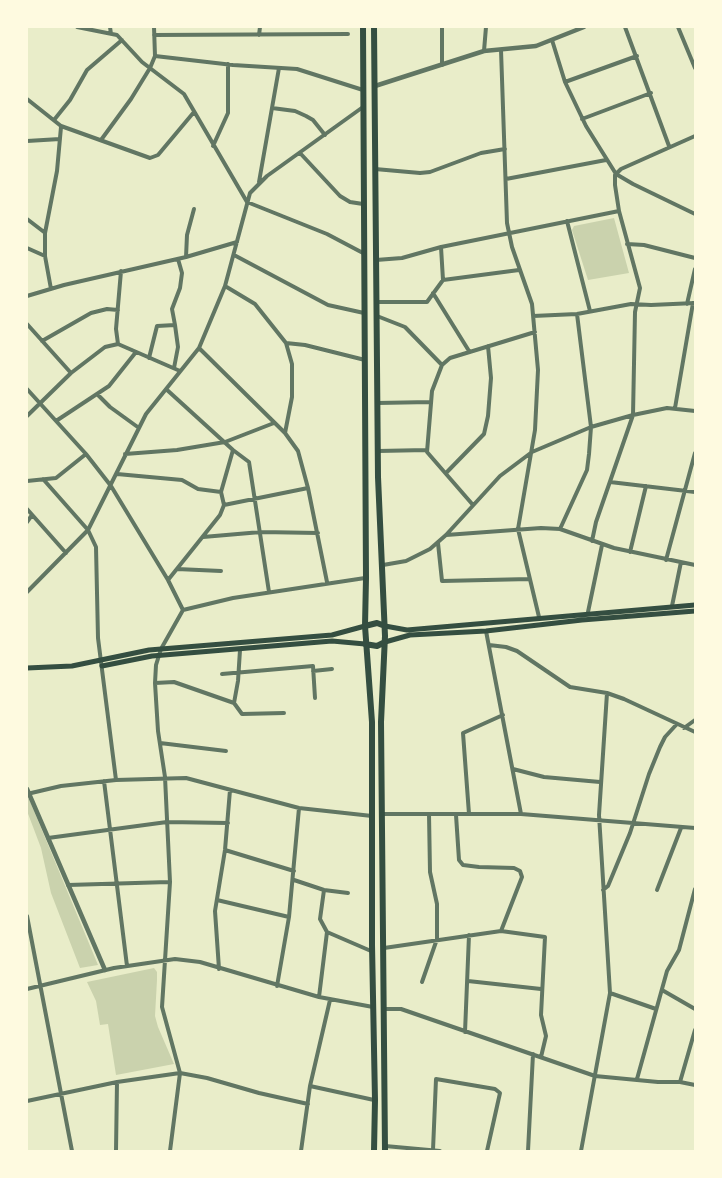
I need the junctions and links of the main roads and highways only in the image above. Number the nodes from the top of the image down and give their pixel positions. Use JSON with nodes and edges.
{"nodes":[{"id":1,"x":363,"y":27,"type":"edge"},
{"id":2,"x":374,"y":27,"type":"edge"},
{"id":3,"x":695,"y":605,"type":"edge"},
{"id":4,"x":695,"y":611,"type":"edge"},
{"id":5,"x":365,"y":626,"type":"junction"},
{"id":6,"x":385,"y":626,"type":"junction"},
{"id":7,"x":385,"y":642,"type":"junction"},
{"id":8,"x":365,"y":644,"type":"junction"},
{"id":9,"x":160,"y":652,"type":"junction"},
{"id":10,"x":27,"y":668,"type":"edge"},
{"id":11,"x":385,"y":1149,"type":"edge"},
{"id":12,"x":374,"y":1151,"type":"edge"}],
"edges":[{"from":1,"to":5,"type":"highway"},
{"from":2,"to":6,"type":"highway"},
{"from":3,"to":6,"type":"main road"},
{"from":4,"to":7,"type":"main road"},
{"from":5,"to":6,"type":"highway"},
{"from":5,"to":8,"type":"highway"},
{"from":5,"to":9,"type":"main road"},
{"from":6,"to":7,"type":"highway"},
{"from":7,"to":8,"type":"highway"},
{"from":7,"to":11,"type":"highway"},
{"from":8,"to":9,"type":"main road"},
{"from":8,"to":12,"type":"highway"},
{"from":9,"to":10,"type":"main road"}]}
